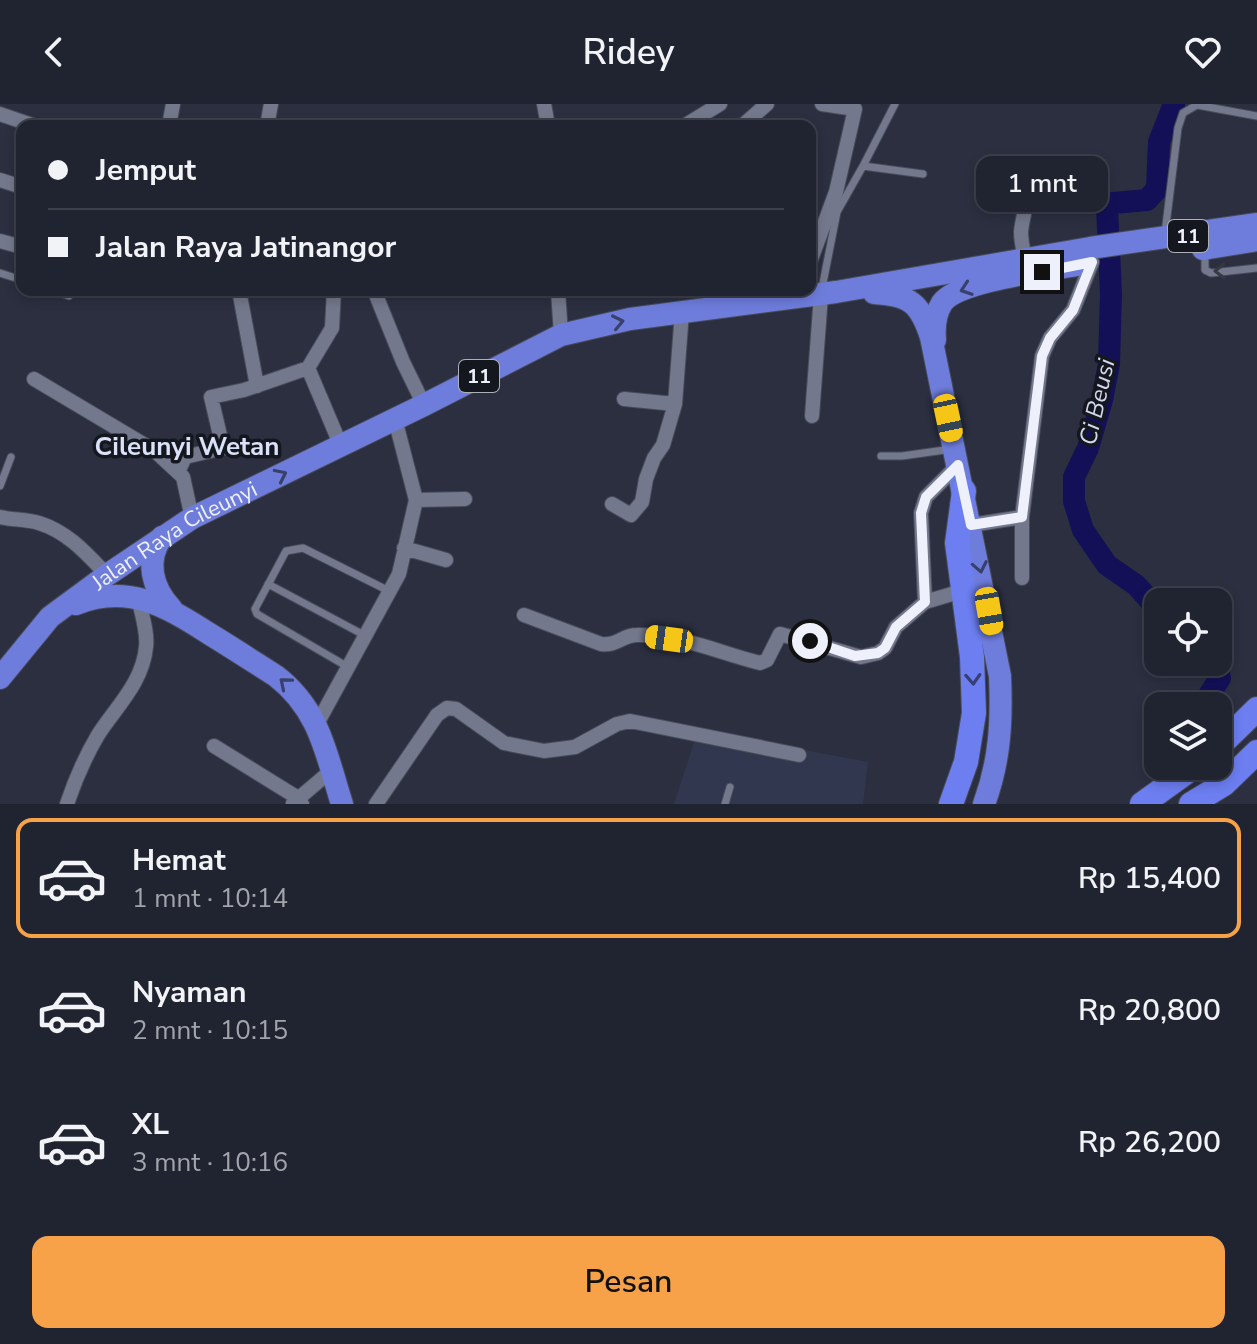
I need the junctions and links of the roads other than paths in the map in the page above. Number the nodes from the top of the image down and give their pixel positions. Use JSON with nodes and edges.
{"nodes":[{"id":1,"x":720,"y":104,"type":"edge"},
{"id":2,"x":767,"y":104,"type":"edge"},
{"id":3,"x":822,"y":104,"type":"edge"},
{"id":4,"x":895,"y":104,"type":"edge"},
{"id":5,"x":1257,"y":116,"type":"edge"},
{"id":6,"x":694,"y":120,"type":"edge"},
{"id":7,"x":749,"y":120,"type":"edge"},
{"id":8,"x":863,"y":166,"type":"junction"},
{"id":9,"x":1013,"y":171,"type":"dead end"},
{"id":10,"x":923,"y":174,"type":"dead end"},
{"id":11,"x":1257,"y":224,"type":"edge"},
{"id":12,"x":1164,"y":239,"type":"junction"},
{"id":13,"x":1257,"y":240,"type":"edge"},
{"id":14,"x":816,"y":246,"type":"edge"},
{"id":15,"x":1206,"y":249,"type":"junction"},
{"id":16,"x":1121,"y":251,"type":"junction"},
{"id":17,"x":1093,"y":257,"type":"junction"},
{"id":18,"x":1025,"y":259,"type":"junction"},
{"id":19,"x":1257,"y":268,"type":"edge"},
{"id":20,"x":816,"y":271,"type":"edge"},
{"id":21,"x":816,"y":293,"type":"edge"},
{"id":22,"x":816,"y":294,"type":"edge"},
{"id":23,"x":240,"y":296,"type":"edge"},
{"id":24,"x":334,"y":296,"type":"edge"},
{"id":25,"x":376,"y":296,"type":"edge"},
{"id":26,"x":558,"y":296,"type":"edge"},
{"id":27,"x":794,"y":296,"type":"edge"},
{"id":28,"x":808,"y":296,"type":"edge"},
{"id":29,"x":682,"y":312,"type":"junction"},
{"id":30,"x":561,"y":335,"type":"junction"},
{"id":31,"x":936,"y":358,"type":"junction"},
{"id":32,"x":308,"y":368,"type":"junction"},
{"id":33,"x":34,"y":379,"type":"dead end"},
{"id":34,"x":257,"y":386,"type":"junction"},
{"id":35,"x":624,"y":399,"type":"dead end"},
{"id":36,"x":675,"y":404,"type":"junction"},
{"id":37,"x":424,"y":405,"type":"junction"},
{"id":38,"x":812,"y":416,"type":"dead end"},
{"id":39,"x":395,"y":419,"type":"junction"},
{"id":40,"x":341,"y":446,"type":"junction"},
{"id":41,"x":881,"y":456,"type":"dead end"},
{"id":42,"x":11,"y":457,"type":"dead end"},
{"id":43,"x":956,"y":457,"type":"junction"},
{"id":44,"x":178,"y":472,"type":"junction"},
{"id":45,"x":0,"y":486,"type":"edge"},
{"id":46,"x":964,"y":491,"type":"junction"},
{"id":47,"x":465,"y":499,"type":"dead end"},
{"id":48,"x":416,"y":500,"type":"junction"},
{"id":49,"x":612,"y":504,"type":"dead end"},
{"id":50,"x":0,"y":517,"type":"edge"},
{"id":51,"x":1022,"y":517,"type":"junction"},
{"id":52,"x":192,"y":518,"type":"junction"},
{"id":53,"x":971,"y":525,"type":"junction"},
{"id":54,"x":162,"y":537,"type":"junction"},
{"id":55,"x":404,"y":548,"type":"junction"},
{"id":56,"x":446,"y":560,"type":"dead end"},
{"id":57,"x":107,"y":575,"type":"junction"},
{"id":58,"x":1022,"y":578,"type":"dead end"},
{"id":59,"x":268,"y":584,"type":"junction"},
{"id":60,"x":390,"y":591,"type":"junction"},
{"id":61,"x":962,"y":591,"type":"junction"},
{"id":62,"x":138,"y":597,"type":"junction"},
{"id":63,"x":925,"y":602,"type":"junction"},
{"id":64,"x":173,"y":610,"type":"junction"},
{"id":65,"x":524,"y":615,"type":"dead end"},
{"id":66,"x":50,"y":617,"type":"junction"},
{"id":67,"x":364,"y":635,"type":"junction"},
{"id":68,"x":348,"y":667,"type":"junction"},
{"id":69,"x":0,"y":678,"type":"edge"},
{"id":70,"x":1257,"y":709,"type":"edge"},
{"id":71,"x":317,"y":724,"type":"junction"},
{"id":72,"x":1232,"y":733,"type":"edge"},
{"id":73,"x":214,"y":746,"type":"dead end"},
{"id":74,"x":1257,"y":752,"type":"edge"},
{"id":75,"x":799,"y":755,"type":"dead end"},
{"id":76,"x":332,"y":770,"type":"junction"},
{"id":77,"x":1175,"y":780,"type":"edge"},
{"id":78,"x":730,"y":787,"type":"dead end"},
{"id":79,"x":297,"y":802,"type":"edge"},
{"id":80,"x":67,"y":804,"type":"edge"},
{"id":81,"x":342,"y":804,"type":"edge"},
{"id":82,"x":376,"y":804,"type":"edge"},
{"id":83,"x":725,"y":804,"type":"edge"},
{"id":84,"x":951,"y":804,"type":"edge"},
{"id":85,"x":984,"y":804,"type":"edge"},
{"id":86,"x":1142,"y":804,"type":"edge"},
{"id":87,"x":1191,"y":804,"type":"edge"}],
"edges":[{"from":1,"to":6,"type":"street"},
{"from":2,"to":7,"type":"street"},
{"from":3,"to":14,"type":"street"},
{"from":4,"to":8,"type":"lane"},
{"from":5,"to":12,"type":"lane"},
{"from":8,"to":10,"type":"lane"},
{"from":8,"to":20,"type":"lane"},
{"from":9,"to":18,"type":"street"},
{"from":11,"to":12,"type":"highway","number":"11"},
{"from":12,"to":16,"type":"highway","number":"11"},
{"from":13,"to":15,"type":"highway","number":"11"},
{"from":15,"to":16,"type":"highway","number":"11"},
{"from":19,"to":15,"type":"lane","one_way":true},
{"from":16,"to":17,"type":"highway","number":"11"},
{"from":17,"to":18,"type":"highway","number":"11"},
{"from":17,"to":31,"type":"highway","number":"11","one_way":true},
{"from":17,"to":51,"type":"street"},
{"from":18,"to":21,"type":"highway","name":"Jalan Raya Cileunyi","number":"11"},
{"from":22,"to":31,"type":"highway","number":"11"},
{"from":23,"to":34,"type":"street"},
{"from":24,"to":32,"type":"street"},
{"from":25,"to":37,"type":"street"},
{"from":26,"to":30,"type":"street"},
{"from":27,"to":29,"type":"highway","name":"Jalan Raya Cileunyi","number":"11"},
{"from":28,"to":38,"type":"street"},
{"from":30,"to":29,"type":"highway","name":"Jalan Raya Cileunyi","number":"11","one_way":true},
{"from":29,"to":36,"type":"street"},
{"from":30,"to":37,"type":"highway","name":"Jalan Raya Cileunyi","number":"11"},
{"from":31,"to":43,"type":"highway","number":"11"},
{"from":32,"to":34,"type":"street"},
{"from":32,"to":40,"type":"street"},
{"from":33,"to":44,"type":"street"},
{"from":34,"to":44,"type":"street"},
{"from":35,"to":36,"type":"street"},
{"from":36,"to":49,"type":"street"},
{"from":37,"to":39,"type":"highway","name":"Jalan Raya Cileunyi","number":"11"},
{"from":39,"to":40,"type":"highway","name":"Jalan Raya Cileunyi","number":"11"},
{"from":39,"to":48,"type":"street"},
{"from":52,"to":40,"type":"highway","name":"Jalan Raya Cileunyi","number":"11","one_way":true},
{"from":41,"to":43,"type":"lane"},
{"from":42,"to":45,"type":"lane"},
{"from":43,"to":46,"type":"highway","number":"11"},
{"from":43,"to":63,"type":"street"},
{"from":44,"to":52,"type":"street"},
{"from":46,"to":53,"type":"highway","number":"11"},
{"from":46,"to":61,"type":"highway"},
{"from":47,"to":48,"type":"street"},
{"from":48,"to":55,"type":"street"},
{"from":50,"to":57,"type":"street"},
{"from":51,"to":53,"type":"street"},
{"from":51,"to":58,"type":"street"},
{"from":52,"to":54,"type":"highway","name":"Jalan Raya Cileunyi","number":"11"},
{"from":53,"to":85,"type":"highway","number":"11","one_way":true},
{"from":54,"to":57,"type":"highway","name":"Jalan Raya Cileunyi","number":"11"},
{"from":54,"to":64,"type":"highway"},
{"from":55,"to":56,"type":"street"},
{"from":55,"to":60,"type":"street"},
{"from":57,"to":66,"type":"highway","name":"Jalan Raya Cileunyi","number":"11"},
{"from":59,"to":60,"type":"lane"},
{"from":59,"to":67,"type":"lane"},
{"from":59,"to":68,"type":"lane"},
{"from":60,"to":67,"type":"street"},
{"from":61,"to":63,"type":"street"},
{"from":61,"to":84,"type":"highway","one_way":true},
{"from":62,"to":64,"type":"highway","number":"11"},
{"from":62,"to":66,"type":"highway","number":"11"},
{"from":62,"to":80,"type":"street"},
{"from":63,"to":65,"type":"street"},
{"from":71,"to":64,"type":"highway","number":"11","one_way":true},
{"from":66,"to":69,"type":"highway","name":"Jalan Raya Cileunyi","number":"11"},
{"from":67,"to":68,"type":"street"},
{"from":68,"to":71,"type":"street"},
{"from":70,"to":72,"type":"highway"},
{"from":71,"to":76,"type":"highway","number":"11"},
{"from":73,"to":79,"type":"street"},
{"from":74,"to":87,"type":"highway"},
{"from":75,"to":82,"type":"street"},
{"from":76,"to":79,"type":"street"},
{"from":76,"to":81,"type":"highway","number":"11"},
{"from":77,"to":86,"type":"highway"},
{"from":78,"to":83,"type":"lane"}]}
